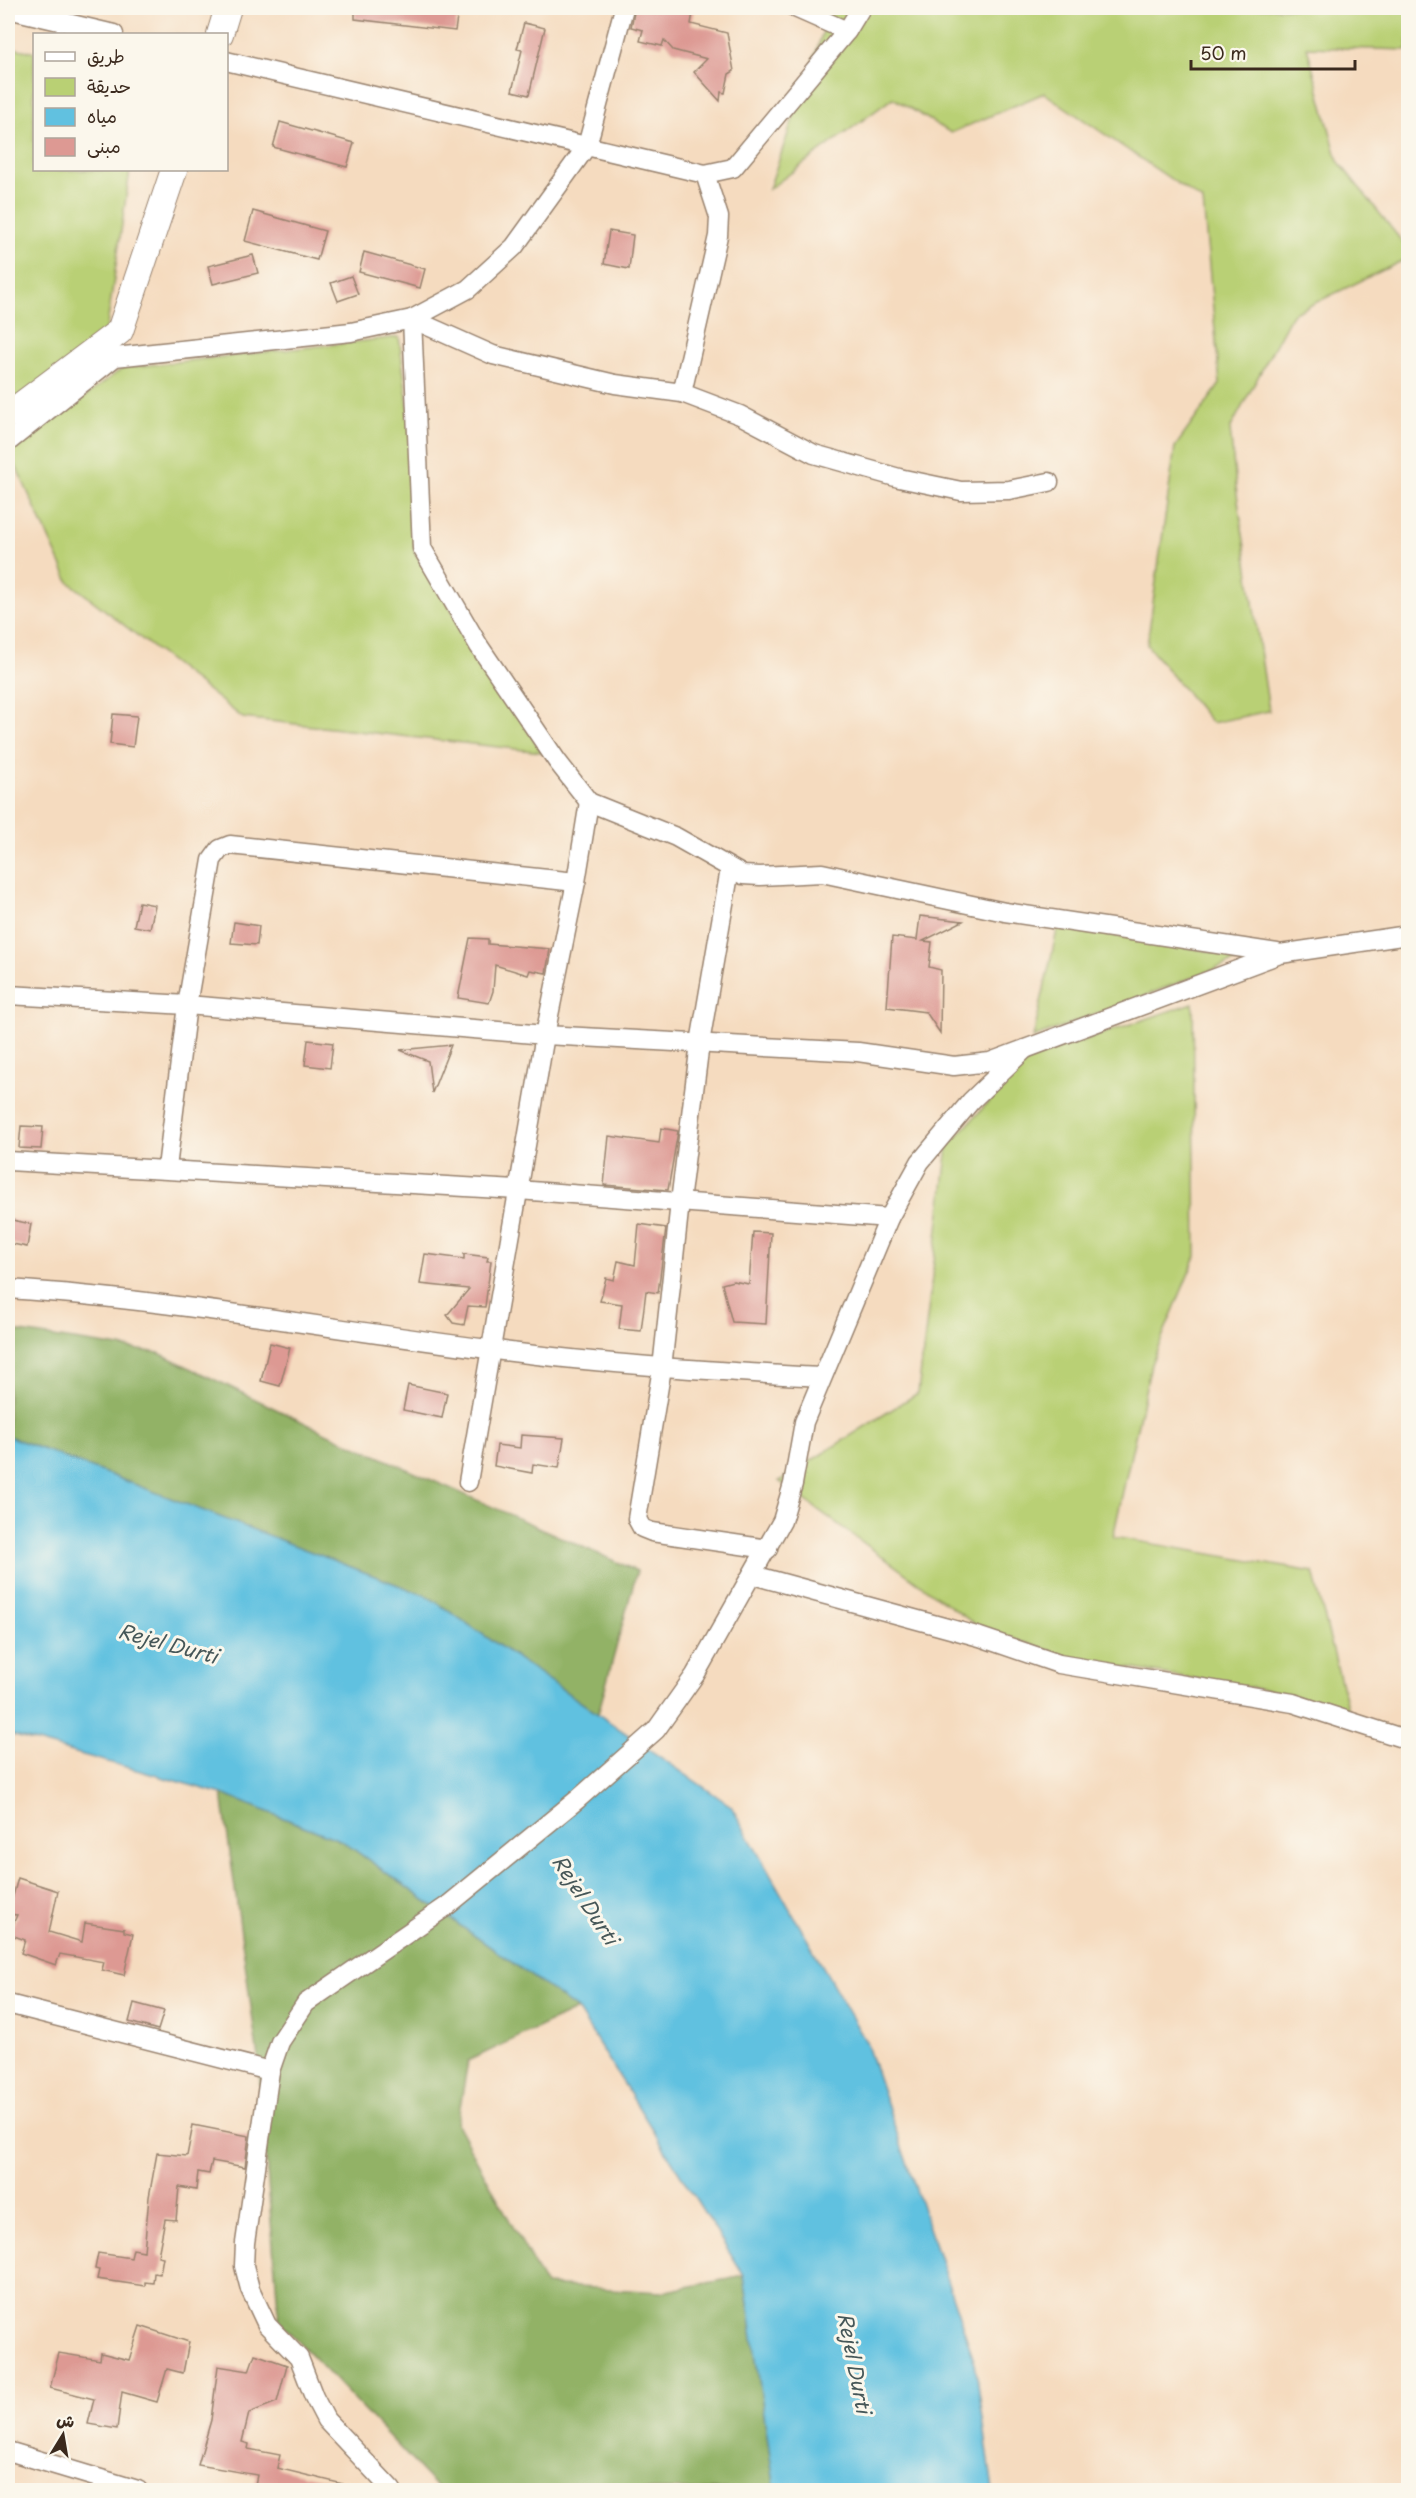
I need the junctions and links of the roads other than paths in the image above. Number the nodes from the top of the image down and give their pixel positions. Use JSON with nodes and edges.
{"nodes":[{"id":1,"x":228,"y":8,"type":"edge"},
{"id":2,"x":624,"y":8,"type":"edge"},
{"id":3,"x":795,"y":8,"type":"edge"},
{"id":4,"x":861,"y":8,"type":"edge"},
{"id":5,"x":8,"y":9,"type":"edge"},
{"id":6,"x":847,"y":31,"type":"junction"},
{"id":7,"x":110,"y":33,"type":"edge"},
{"id":8,"x":219,"y":33,"type":"edge"},
{"id":9,"x":228,"y":61,"type":"edge"},
{"id":10,"x":587,"y":146,"type":"junction"},
{"id":11,"x":174,"y":171,"type":"edge"},
{"id":12,"x":705,"y":174,"type":"junction"},
{"id":13,"x":412,"y":319,"type":"junction"},
{"id":14,"x":682,"y":393,"type":"junction"},
{"id":15,"x":8,"y":415,"type":"edge"},
{"id":16,"x":8,"y":442,"type":"edge"},
{"id":17,"x":1049,"y":482,"type":"dead end"},
{"id":18,"x":589,"y":802,"type":"junction"},
{"id":19,"x":730,"y":870,"type":"junction"},
{"id":20,"x":576,"y":882,"type":"junction"},
{"id":21,"x":1408,"y":935,"type":"edge"},
{"id":22,"x":1280,"y":954,"type":"junction"},
{"id":23,"x":8,"y":995,"type":"edge"},
{"id":24,"x":187,"y":1005,"type":"junction"},
{"id":25,"x":545,"y":1035,"type":"junction"},
{"id":26,"x":700,"y":1043,"type":"junction"},
{"id":27,"x":1025,"y":1049,"type":"junction"},
{"id":28,"x":8,"y":1161,"type":"edge"},
{"id":29,"x":167,"y":1168,"type":"junction"},
{"id":30,"x":518,"y":1190,"type":"junction"},
{"id":31,"x":680,"y":1202,"type":"junction"},
{"id":32,"x":889,"y":1218,"type":"junction"},
{"id":33,"x":8,"y":1289,"type":"edge"},
{"id":34,"x":490,"y":1350,"type":"junction"},
{"id":35,"x":662,"y":1368,"type":"junction"},
{"id":36,"x":822,"y":1377,"type":"junction"},
{"id":37,"x":468,"y":1482,"type":"dead end"},
{"id":38,"x":768,"y":1549,"type":"junction"},
{"id":39,"x":753,"y":1575,"type":"junction"},
{"id":40,"x":1408,"y":1740,"type":"edge"},
{"id":41,"x":8,"y":2004,"type":"edge"},
{"id":42,"x":270,"y":2071,"type":"junction"},
{"id":43,"x":8,"y":2451,"type":"edge"},
{"id":44,"x":138,"y":2490,"type":"edge"},
{"id":45,"x":392,"y":2490,"type":"edge"}],
"edges":[{"from":1,"to":8,"type":"street"},
{"from":2,"to":10,"type":"street"},
{"from":3,"to":6,"type":"street"},
{"from":4,"to":6,"type":"street"},
{"from":5,"to":7,"type":"street"},
{"from":6,"to":12,"type":"street"},
{"from":9,"to":10,"type":"street"},
{"from":10,"to":12,"type":"street"},
{"from":10,"to":13,"type":"street"},
{"from":11,"to":15,"type":"street"},
{"from":12,"to":14,"type":"street"},
{"from":13,"to":14,"type":"street"},
{"from":13,"to":16,"type":"street"},
{"from":13,"to":18,"type":"street"},
{"from":14,"to":17,"type":"street"},
{"from":18,"to":19,"type":"street"},
{"from":18,"to":20,"type":"street"},
{"from":19,"to":22,"type":"street"},
{"from":19,"to":26,"type":"street"},
{"from":20,"to":24,"type":"street"},
{"from":20,"to":25,"type":"street"},
{"from":21,"to":22,"type":"street"},
{"from":22,"to":27,"type":"street"},
{"from":23,"to":24,"type":"street"},
{"from":24,"to":25,"type":"street"},
{"from":24,"to":29,"type":"street"},
{"from":25,"to":26,"type":"street"},
{"from":25,"to":30,"type":"street"},
{"from":26,"to":27,"type":"street"},
{"from":26,"to":31,"type":"street"},
{"from":27,"to":32,"type":"street"},
{"from":28,"to":29,"type":"street"},
{"from":29,"to":30,"type":"street"},
{"from":30,"to":31,"type":"street"},
{"from":30,"to":34,"type":"street"},
{"from":31,"to":32,"type":"street"},
{"from":31,"to":35,"type":"street"},
{"from":32,"to":36,"type":"street"},
{"from":33,"to":34,"type":"street"},
{"from":34,"to":35,"type":"street"},
{"from":34,"to":37,"type":"street"},
{"from":35,"to":36,"type":"street"},
{"from":35,"to":38,"type":"street"},
{"from":36,"to":38,"type":"street"},
{"from":38,"to":39,"type":"street"},
{"from":39,"to":40,"type":"street"},
{"from":39,"to":42,"type":"street"},
{"from":41,"to":42,"type":"street"},
{"from":42,"to":45,"type":"street"},
{"from":43,"to":44,"type":"street"}]}
